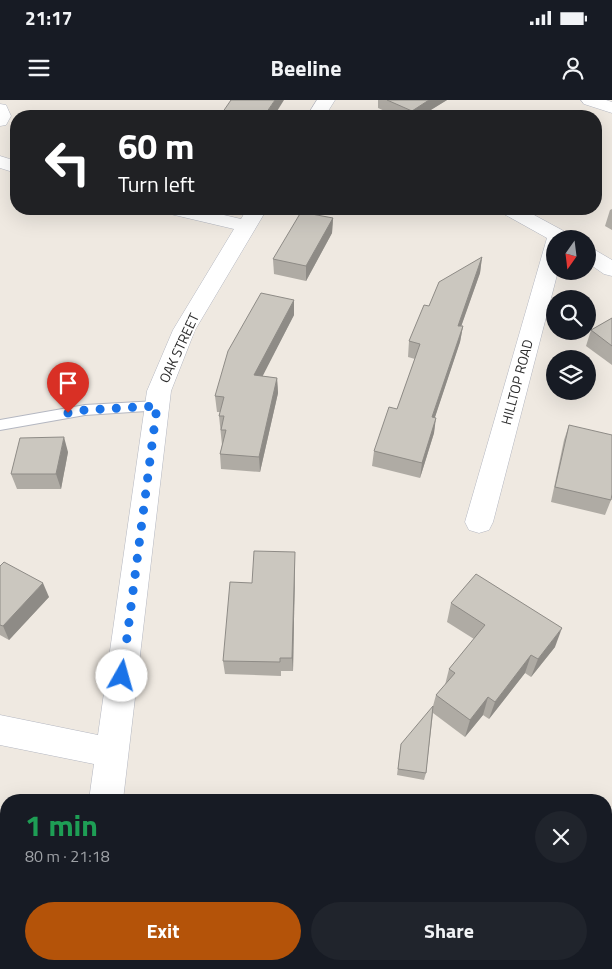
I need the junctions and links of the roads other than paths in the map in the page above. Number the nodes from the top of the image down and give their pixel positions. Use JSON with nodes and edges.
{"nodes":[{"id":1,"x":590,"y":100,"type":"edge"},
{"id":2,"x":612,"y":108,"type":"edge"},
{"id":3,"x":0,"y":109,"type":"edge"},
{"id":4,"x":0,"y":121,"type":"edge"},
{"id":5,"x":232,"y":215,"type":"edge"},
{"id":6,"x":519,"y":215,"type":"edge"},
{"id":7,"x":252,"y":217,"type":"edge"},
{"id":8,"x":546,"y":231,"type":"edge"},
{"id":9,"x":596,"y":259,"type":"edge"},
{"id":10,"x":612,"y":269,"type":"edge"},
{"id":11,"x":546,"y":280,"type":"edge"},
{"id":12,"x":157,"y":406,"type":"junction"},
{"id":13,"x":0,"y":424,"type":"edge"},
{"id":14,"x":479,"y":522,"type":"dead end"},
{"id":15,"x":0,"y":730,"type":"edge"},
{"id":16,"x":112,"y":754,"type":"junction"},
{"id":17,"x":107,"y":794,"type":"edge"}],
"edges":[{"from":1,"to":2,"type":"street"},
{"from":3,"to":4,"type":"street"},
{"from":5,"to":7,"type":"street"},
{"from":6,"to":8,"type":"street"},
{"from":7,"to":12,"type":"street","name":"OAK STREET"},
{"from":9,"to":10,"type":"street"},
{"from":11,"to":14,"type":"street","name":"HILLTOP ROAD"},
{"from":12,"to":13,"type":"lane"},
{"from":12,"to":16,"type":"street","name":"OAK STREET"},
{"from":15,"to":16,"type":"street"},
{"from":16,"to":17,"type":"street","name":"OAK STREET"}]}
